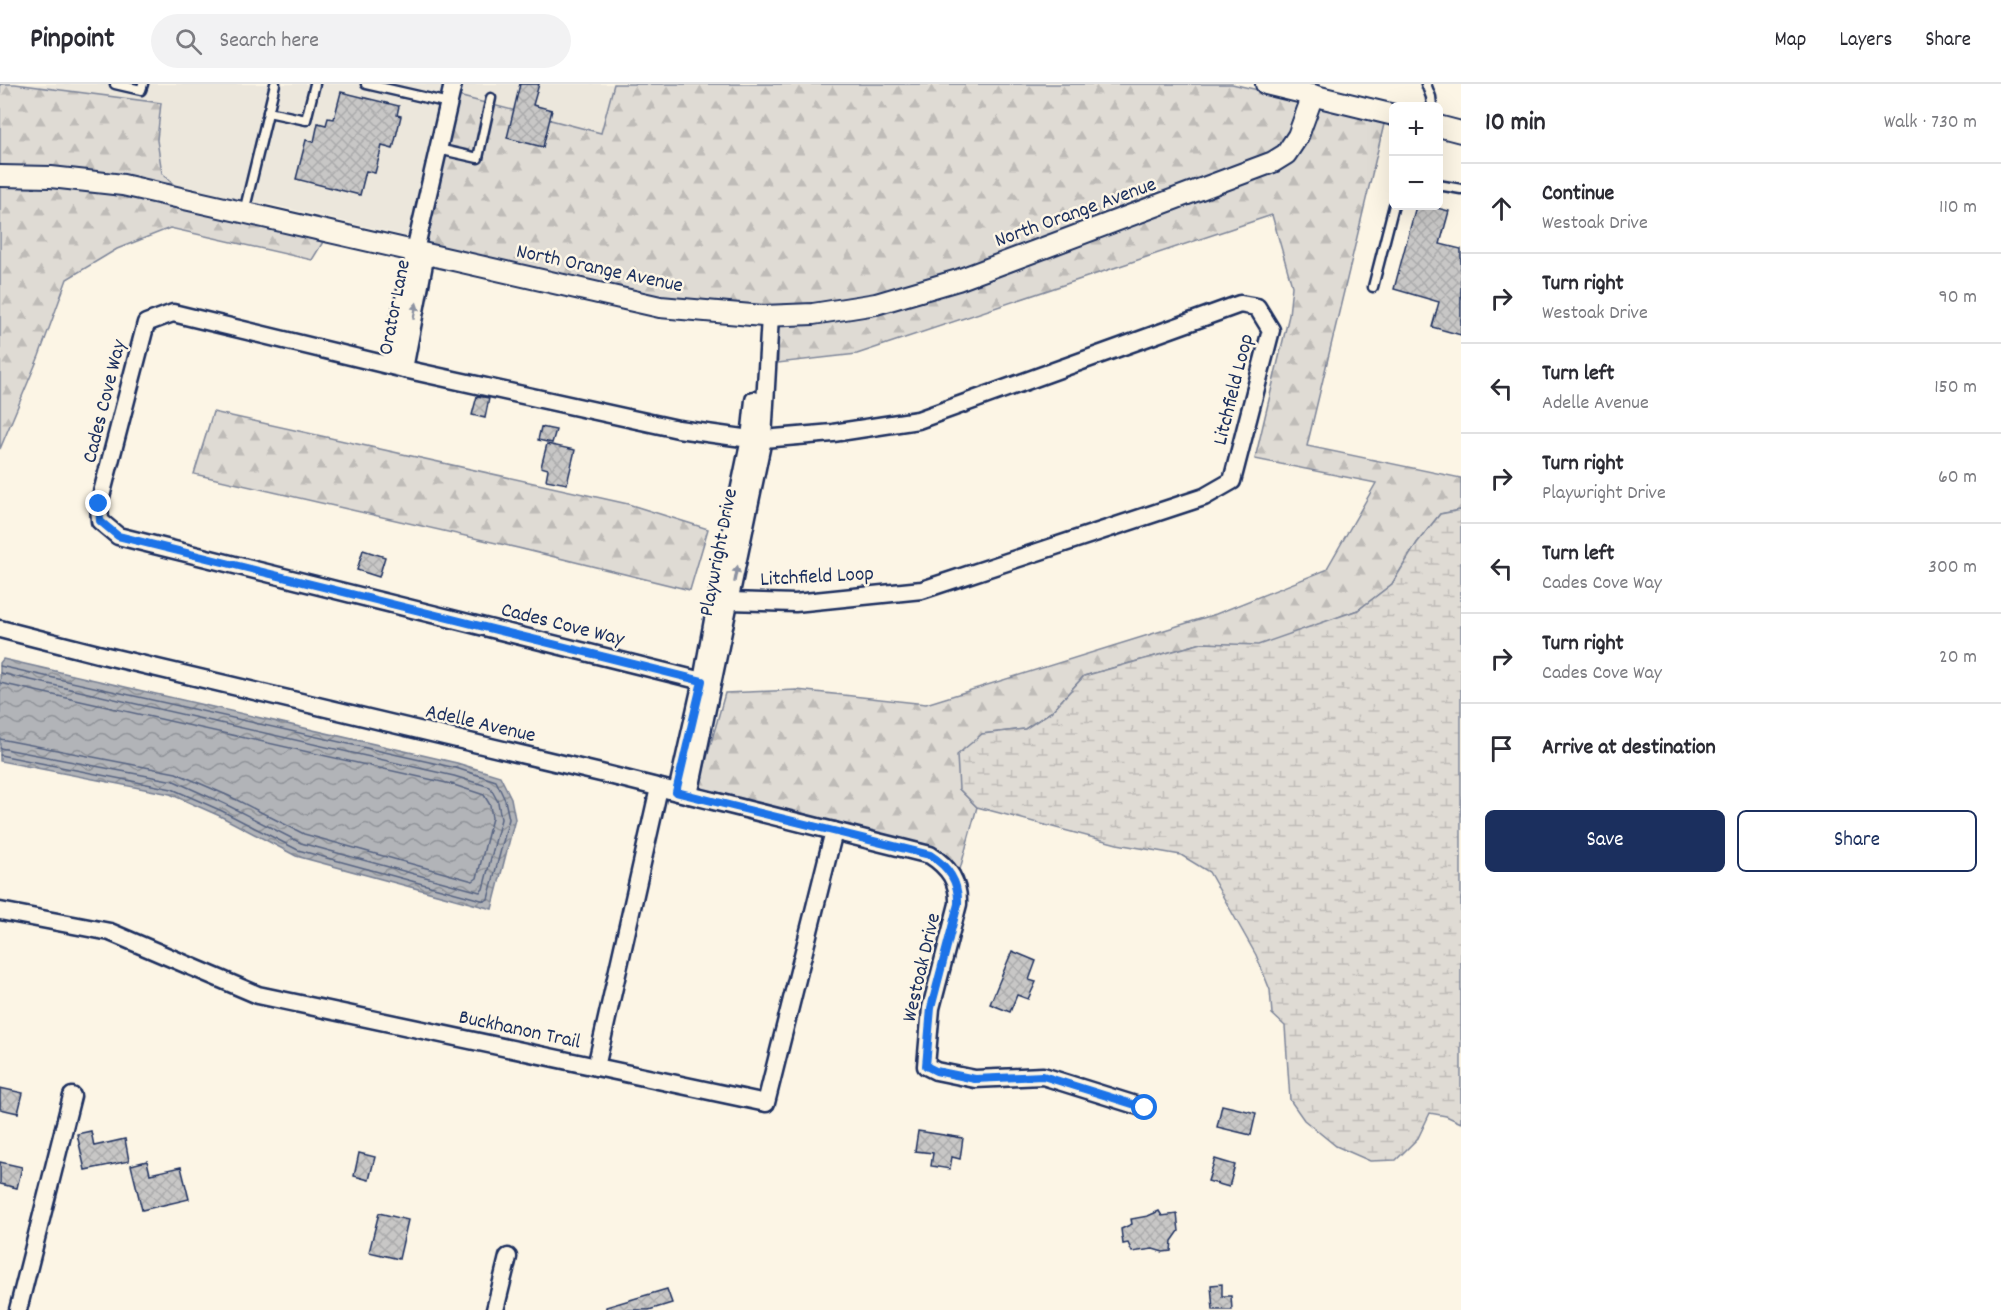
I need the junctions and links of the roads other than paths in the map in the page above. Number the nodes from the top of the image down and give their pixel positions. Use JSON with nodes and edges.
{"nodes":[{"id":1,"x":116,"y":84,"type":"edge"},
{"id":2,"x":142,"y":84,"type":"edge"},
{"id":3,"x":275,"y":84,"type":"edge"},
{"id":4,"x":315,"y":84,"type":"edge"},
{"id":5,"x":366,"y":84,"type":"edge"},
{"id":6,"x":453,"y":84,"type":"edge"},
{"id":7,"x":1266,"y":84,"type":"edge"},
{"id":8,"x":1426,"y":84,"type":"edge"},
{"id":9,"x":1288,"y":86,"type":"edge"},
{"id":10,"x":1312,"y":95,"type":"junction"},
{"id":11,"x":490,"y":98,"type":"dead end"},
{"id":12,"x":1432,"y":102,"type":"edge"},
{"id":13,"x":449,"y":103,"type":"junction"},
{"id":14,"x":268,"y":112,"type":"junction"},
{"id":15,"x":1389,"y":114,"type":"edge"},
{"id":16,"x":1443,"y":127,"type":"edge"},
{"id":17,"x":1461,"y":132,"type":"edge"},
{"id":18,"x":438,"y":149,"type":"junction"},
{"id":19,"x":0,"y":176,"type":"edge"},
{"id":20,"x":1443,"y":186,"type":"edge"},
{"id":21,"x":1461,"y":189,"type":"edge"},
{"id":22,"x":1393,"y":210,"type":"edge"},
{"id":23,"x":244,"y":212,"type":"junction"},
{"id":24,"x":421,"y":252,"type":"junction"},
{"id":25,"x":1373,"y":287,"type":"dead end"},
{"id":26,"x":767,"y":316,"type":"junction"},
{"id":27,"x":396,"y":367,"type":"junction"},
{"id":28,"x":756,"y":439,"type":"junction"},
{"id":29,"x":723,"y":599,"type":"junction"},
{"id":30,"x":0,"y":628,"type":"edge"},
{"id":31,"x":702,"y":681,"type":"junction"},
{"id":32,"x":659,"y":788,"type":"junction"},
{"id":33,"x":683,"y":794,"type":"junction"},
{"id":34,"x":834,"y":831,"type":"junction"},
{"id":35,"x":947,"y":869,"type":"joint"},
{"id":36,"x":0,"y":911,"type":"edge"},
{"id":37,"x":596,"y":1067,"type":"junction"},
{"id":38,"x":72,"y":1096,"type":"dead end"},
{"id":39,"x":1145,"y":1108,"type":"dead end"},
{"id":40,"x":508,"y":1257,"type":"dead end"},
{"id":41,"x":18,"y":1310,"type":"edge"},
{"id":42,"x":495,"y":1310,"type":"edge"}],
"edges":[{"from":1,"to":2,"type":"lane"},
{"from":3,"to":14,"type":"lane"},
{"from":4,"to":14,"type":"lane"},
{"from":5,"to":13,"type":"lane"},
{"from":6,"to":13,"type":"street","name":"Orator Lane"},
{"from":7,"to":9,"type":"street"},
{"from":8,"to":12,"type":"lane"},
{"from":9,"to":10,"type":"street"},
{"from":10,"to":15,"type":"street"},
{"from":10,"to":26,"type":"street","name":"North Orange Avenue"},
{"from":11,"to":18,"type":"lane"},
{"from":13,"to":18,"type":"street","name":"Orator Lane"},
{"from":14,"to":23,"type":"lane"},
{"from":16,"to":17,"type":"street"},
{"from":18,"to":24,"type":"street","name":"Orator Lane"},
{"from":19,"to":23,"type":"street","name":"North Orange Avenue"},
{"from":20,"to":21,"type":"lane"},
{"from":22,"to":25,"type":"lane"},
{"from":23,"to":24,"type":"street","name":"North Orange Avenue"},
{"from":24,"to":26,"type":"street","name":"North Orange Avenue"},
{"from":24,"to":27,"type":"street","name":"Orator Lane"},
{"from":26,"to":28,"type":"street","name":"Playwright Drive"},
{"from":27,"to":28,"type":"street","name":"Cades Cove Way"},
{"from":27,"to":31,"type":"street","name":"Cades Cove Way"},
{"from":28,"to":29,"type":"street","name":"Playwright Drive"},
{"from":28,"to":29,"type":"street","name":"Litchfield Loop"},
{"from":29,"to":31,"type":"street","name":"Playwright Drive"},
{"from":29,"to":33,"type":"street","name":"Playwright Drive"},
{"from":30,"to":32,"type":"street","name":"Adelle Avenue"},
{"from":31,"to":33,"type":"street","name":"Playwright Drive"},
{"from":32,"to":33,"type":"street","name":"Adelle Avenue"},
{"from":32,"to":37,"type":"street"},
{"from":33,"to":34,"type":"street","name":"Adelle Avenue"},
{"from":34,"to":35,"type":"street","name":"Adelle Avenue"},
{"from":34,"to":37,"type":"street","name":"Buckhanon Trail"},
{"from":35,"to":39,"type":"street","name":"Westoak Drive"},
{"from":36,"to":37,"type":"street","name":"Buckhanon Trail"},
{"from":38,"to":41,"type":"street"},
{"from":40,"to":42,"type":"street"}]}
